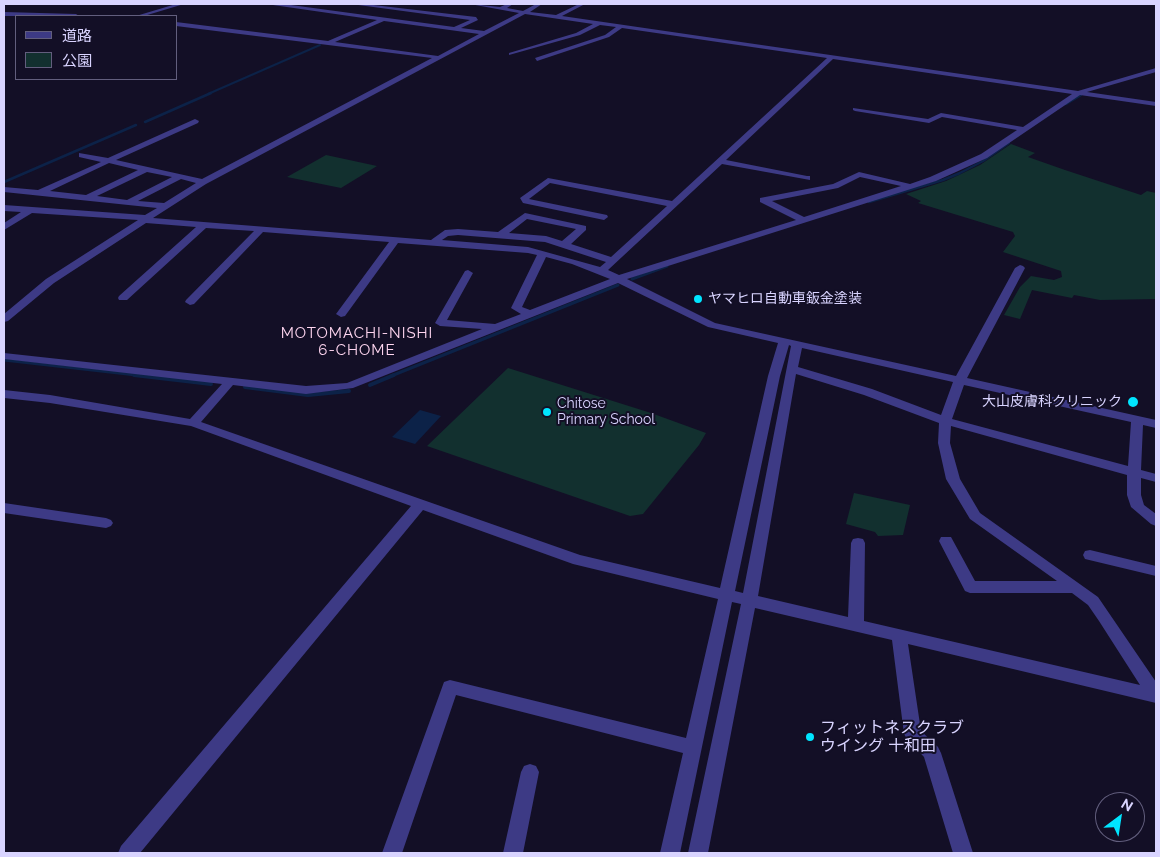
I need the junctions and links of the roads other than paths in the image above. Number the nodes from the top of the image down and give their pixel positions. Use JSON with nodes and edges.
{"nodes":[{"id":1,"x":180,"y":4,"type":"edge"},
{"id":2,"x":269,"y":4,"type":"edge"},
{"id":3,"x":354,"y":4,"type":"edge"},
{"id":4,"x":420,"y":4,"type":"edge"},
{"id":5,"x":472,"y":4,"type":"edge"},
{"id":6,"x":511,"y":4,"type":"edge"},
{"id":7,"x":540,"y":4,"type":"edge"},
{"id":8,"x":582,"y":4,"type":"edge"},
{"id":9,"x":287,"y":5,"type":"edge"},
{"id":10,"x":501,"y":9,"type":"junction"},
{"id":11,"x":405,"y":10,"type":"junction"},
{"id":12,"x":525,"y":12,"type":"junction"},
{"id":13,"x":4,"y":14,"type":"edge"},
{"id":14,"x":40,"y":15,"type":"edge"},
{"id":15,"x":142,"y":15,"type":"edge"},
{"id":16,"x":558,"y":16,"type":"junction"},
{"id":17,"x":384,"y":19,"type":"junction"},
{"id":18,"x":600,"y":23,"type":"junction"},
{"id":19,"x":178,"y":24,"type":"edge"},
{"id":20,"x":622,"y":26,"type":"junction"},
{"id":21,"x":455,"y":29,"type":"junction"},
{"id":22,"x":484,"y":33,"type":"junction"},
{"id":23,"x":329,"y":43,"type":"junction"},
{"id":24,"x":511,"y":54,"type":"dead end"},
{"id":25,"x":833,"y":56,"type":"junction"},
{"id":26,"x":436,"y":58,"type":"junction"},
{"id":27,"x":537,"y":59,"type":"dead end"},
{"id":28,"x":1156,"y":70,"type":"edge"},
{"id":29,"x":1078,"y":93,"type":"junction"},
{"id":30,"x":1156,"y":104,"type":"edge"},
{"id":31,"x":855,"y":109,"type":"dead end"},
{"id":32,"x":195,"y":122,"type":"dead end"},
{"id":33,"x":1023,"y":129,"type":"junction"},
{"id":34,"x":82,"y":155,"type":"dead end"},
{"id":35,"x":109,"y":161,"type":"junction"},
{"id":36,"x":721,"y":161,"type":"junction"},
{"id":37,"x":146,"y":170,"type":"junction"},
{"id":38,"x":179,"y":177,"type":"junction"},
{"id":39,"x":807,"y":178,"type":"dead end"},
{"id":40,"x":203,"y":182,"type":"junction"},
{"id":41,"x":910,"y":186,"type":"junction"},
{"id":42,"x":4,"y":189,"type":"edge"},
{"id":43,"x":39,"y":193,"type":"junction"},
{"id":44,"x":85,"y":199,"type":"junction"},
{"id":45,"x":127,"y":203,"type":"junction"},
{"id":46,"x":673,"y":204,"type":"junction"},
{"id":47,"x":164,"y":206,"type":"junction"},
{"id":48,"x":4,"y":208,"type":"edge"},
{"id":49,"x":30,"y":210,"type":"junction"},
{"id":50,"x":604,"y":217,"type":"dead end"},
{"id":51,"x":145,"y":219,"type":"junction"},
{"id":52,"x":801,"y":220,"type":"junction"},
{"id":53,"x":203,"y":225,"type":"junction"},
{"id":54,"x":4,"y":227,"type":"edge"},
{"id":55,"x":261,"y":229,"type":"junction"},
{"id":56,"x":502,"y":234,"type":"junction"},
{"id":57,"x":396,"y":239,"type":"junction"},
{"id":58,"x":434,"y":242,"type":"junction"},
{"id":59,"x":565,"y":244,"type":"junction"},
{"id":60,"x":543,"y":253,"type":"junction"},
{"id":61,"x":613,"y":261,"type":"junction"},
{"id":62,"x":1020,"y":268,"type":"dead end"},
{"id":63,"x":602,"y":271,"type":"junction"},
{"id":64,"x":468,"y":273,"type":"dead end"},
{"id":65,"x":618,"y":279,"type":"junction"},
{"id":66,"x":123,"y":298,"type":"dead end"},
{"id":67,"x":190,"y":302,"type":"dead end"},
{"id":68,"x":342,"y":314,"type":"dead end"},
{"id":69,"x":529,"y":314,"type":"junction"},
{"id":70,"x":4,"y":319,"type":"edge"},
{"id":71,"x":496,"y":328,"type":"junction"},
{"id":72,"x":791,"y":343,"type":"junction"},
{"id":73,"x":4,"y":356,"type":"edge"},
{"id":74,"x":791,"y":369,"type":"junction"},
{"id":75,"x":960,"y":380,"type":"junction"},
{"id":76,"x":231,"y":381,"type":"junction"},
{"id":77,"x":4,"y":394,"type":"edge"},
{"id":78,"x":1137,"y":420,"type":"junction"},
{"id":79,"x":945,"y":421,"type":"junction"},
{"id":80,"x":193,"y":423,"type":"junction"},
{"id":81,"x":1156,"y":424,"type":"edge"},
{"id":82,"x":1134,"y":472,"type":"junction"},
{"id":83,"x":1156,"y":478,"type":"edge"},
{"id":84,"x":420,"y":504,"type":"junction"},
{"id":85,"x":4,"y":508,"type":"edge"},
{"id":86,"x":1156,"y":521,"type":"edge"},
{"id":87,"x":106,"y":523,"type":"dead end"},
{"id":88,"x":946,"y":542,"type":"dead end"},
{"id":89,"x":858,"y":543,"type":"dead end"},
{"id":90,"x":1090,"y":556,"type":"dead end"},
{"id":91,"x":1156,"y":571,"type":"edge"},
{"id":92,"x":1075,"y":587,"type":"junction"},
{"id":93,"x":727,"y":596,"type":"junction"},
{"id":94,"x":749,"y":601,"type":"junction"},
{"id":95,"x":856,"y":626,"type":"junction"},
{"id":96,"x":899,"y":636,"type":"junction"},
{"id":97,"x":1156,"y":696,"type":"edge"},
{"id":98,"x":693,"y":748,"type":"junction"},
{"id":99,"x":530,"y":772,"type":"dead end"},
{"id":100,"x":128,"y":853,"type":"edge"},
{"id":101,"x":392,"y":853,"type":"edge"},
{"id":102,"x":513,"y":853,"type":"edge"},
{"id":103,"x":670,"y":853,"type":"edge"},
{"id":104,"x":698,"y":853,"type":"edge"},
{"id":105,"x":963,"y":853,"type":"edge"}],
"edges":[{"from":1,"to":15,"type":"street"},
{"from":2,"to":9,"type":"street"},
{"from":3,"to":11,"type":"street"},
{"from":4,"to":11,"type":"street"},
{"from":5,"to":10,"type":"street"},
{"from":6,"to":10,"type":"street"},
{"from":7,"to":12,"type":"street"},
{"from":8,"to":16,"type":"street"},
{"from":9,"to":17,"type":"street"},
{"from":10,"to":12,"type":"street"},
{"from":11,"to":17,"type":"street"},
{"from":11,"to":21,"type":"street"},
{"from":12,"to":16,"type":"street"},
{"from":12,"to":22,"type":"street"},
{"from":13,"to":14,"type":"street"},
{"from":16,"to":18,"type":"street"},
{"from":17,"to":21,"type":"street"},
{"from":17,"to":23,"type":"street"},
{"from":18,"to":20,"type":"street"},
{"from":18,"to":24,"type":"street"},
{"from":19,"to":23,"type":"street"},
{"from":20,"to":25,"type":"street"},
{"from":20,"to":27,"type":"street"},
{"from":21,"to":22,"type":"street"},
{"from":22,"to":26,"type":"street"},
{"from":23,"to":26,"type":"street"},
{"from":25,"to":29,"type":"street"},
{"from":25,"to":36,"type":"street"},
{"from":26,"to":40,"type":"street"},
{"from":28,"to":29,"type":"street"},
{"from":29,"to":30,"type":"street"},
{"from":29,"to":33,"type":"street"},
{"from":31,"to":33,"type":"street"},
{"from":32,"to":35,"type":"street"},
{"from":33,"to":41,"type":"street"},
{"from":34,"to":35,"type":"street"},
{"from":35,"to":37,"type":"street"},
{"from":35,"to":43,"type":"street"},
{"from":36,"to":39,"type":"street"},
{"from":36,"to":46,"type":"street"},
{"from":37,"to":38,"type":"street"},
{"from":37,"to":44,"type":"street"},
{"from":38,"to":40,"type":"street"},
{"from":38,"to":45,"type":"street"},
{"from":40,"to":47,"type":"street"},
{"from":41,"to":52,"type":"street"},
{"from":41,"to":52,"type":"street"},
{"from":42,"to":43,"type":"street"},
{"from":43,"to":44,"type":"street"},
{"from":44,"to":45,"type":"street"},
{"from":45,"to":47,"type":"street"},
{"from":46,"to":50,"type":"street"},
{"from":46,"to":61,"type":"street"},
{"from":47,"to":51,"type":"street"},
{"from":48,"to":49,"type":"street"},
{"from":49,"to":51,"type":"street"},
{"from":49,"to":54,"type":"street"},
{"from":51,"to":53,"type":"street"},
{"from":51,"to":70,"type":"street"},
{"from":52,"to":65,"type":"street"},
{"from":53,"to":55,"type":"street"},
{"from":53,"to":66,"type":"street"},
{"from":55,"to":57,"type":"street"},
{"from":55,"to":67,"type":"street"},
{"from":56,"to":58,"type":"street"},
{"from":56,"to":59,"type":"street"},
{"from":56,"to":59,"type":"street"},
{"from":57,"to":58,"type":"street"},
{"from":57,"to":68,"type":"street"},
{"from":58,"to":60,"type":"street"},
{"from":59,"to":61,"type":"street"},
{"from":60,"to":63,"type":"street"},
{"from":60,"to":69,"type":"street"},
{"from":61,"to":63,"type":"street"},
{"from":62,"to":75,"type":"street"},
{"from":63,"to":65,"type":"street"},
{"from":64,"to":71,"type":"street"},
{"from":65,"to":69,"type":"street"},
{"from":65,"to":72,"type":"street"},
{"from":69,"to":71,"type":"street"},
{"from":71,"to":76,"type":"street"},
{"from":72,"to":74,"type":"street"},
{"from":72,"to":75,"type":"street"},
{"from":72,"to":93,"type":"street"},
{"from":73,"to":76,"type":"street"},
{"from":74,"to":79,"type":"street"},
{"from":74,"to":94,"type":"street"},
{"from":75,"to":78,"type":"street"},
{"from":75,"to":79,"type":"street"},
{"from":76,"to":80,"type":"street"},
{"from":77,"to":80,"type":"street"},
{"from":78,"to":81,"type":"street"},
{"from":78,"to":82,"type":"street"},
{"from":79,"to":82,"type":"street"},
{"from":79,"to":92,"type":"street"},
{"from":80,"to":84,"type":"street"},
{"from":82,"to":83,"type":"street"},
{"from":82,"to":86,"type":"street"},
{"from":84,"to":93,"type":"street"},
{"from":84,"to":100,"type":"street"},
{"from":85,"to":87,"type":"street"},
{"from":88,"to":92,"type":"street"},
{"from":89,"to":95,"type":"street"},
{"from":90,"to":91,"type":"street"},
{"from":92,"to":97,"type":"street"},
{"from":93,"to":94,"type":"street"},
{"from":93,"to":98,"type":"street"},
{"from":94,"to":95,"type":"street"},
{"from":94,"to":104,"type":"street"},
{"from":95,"to":96,"type":"street"},
{"from":96,"to":97,"type":"street"},
{"from":96,"to":105,"type":"street"},
{"from":98,"to":101,"type":"street"},
{"from":98,"to":103,"type":"street"},
{"from":99,"to":102,"type":"street"}]}
